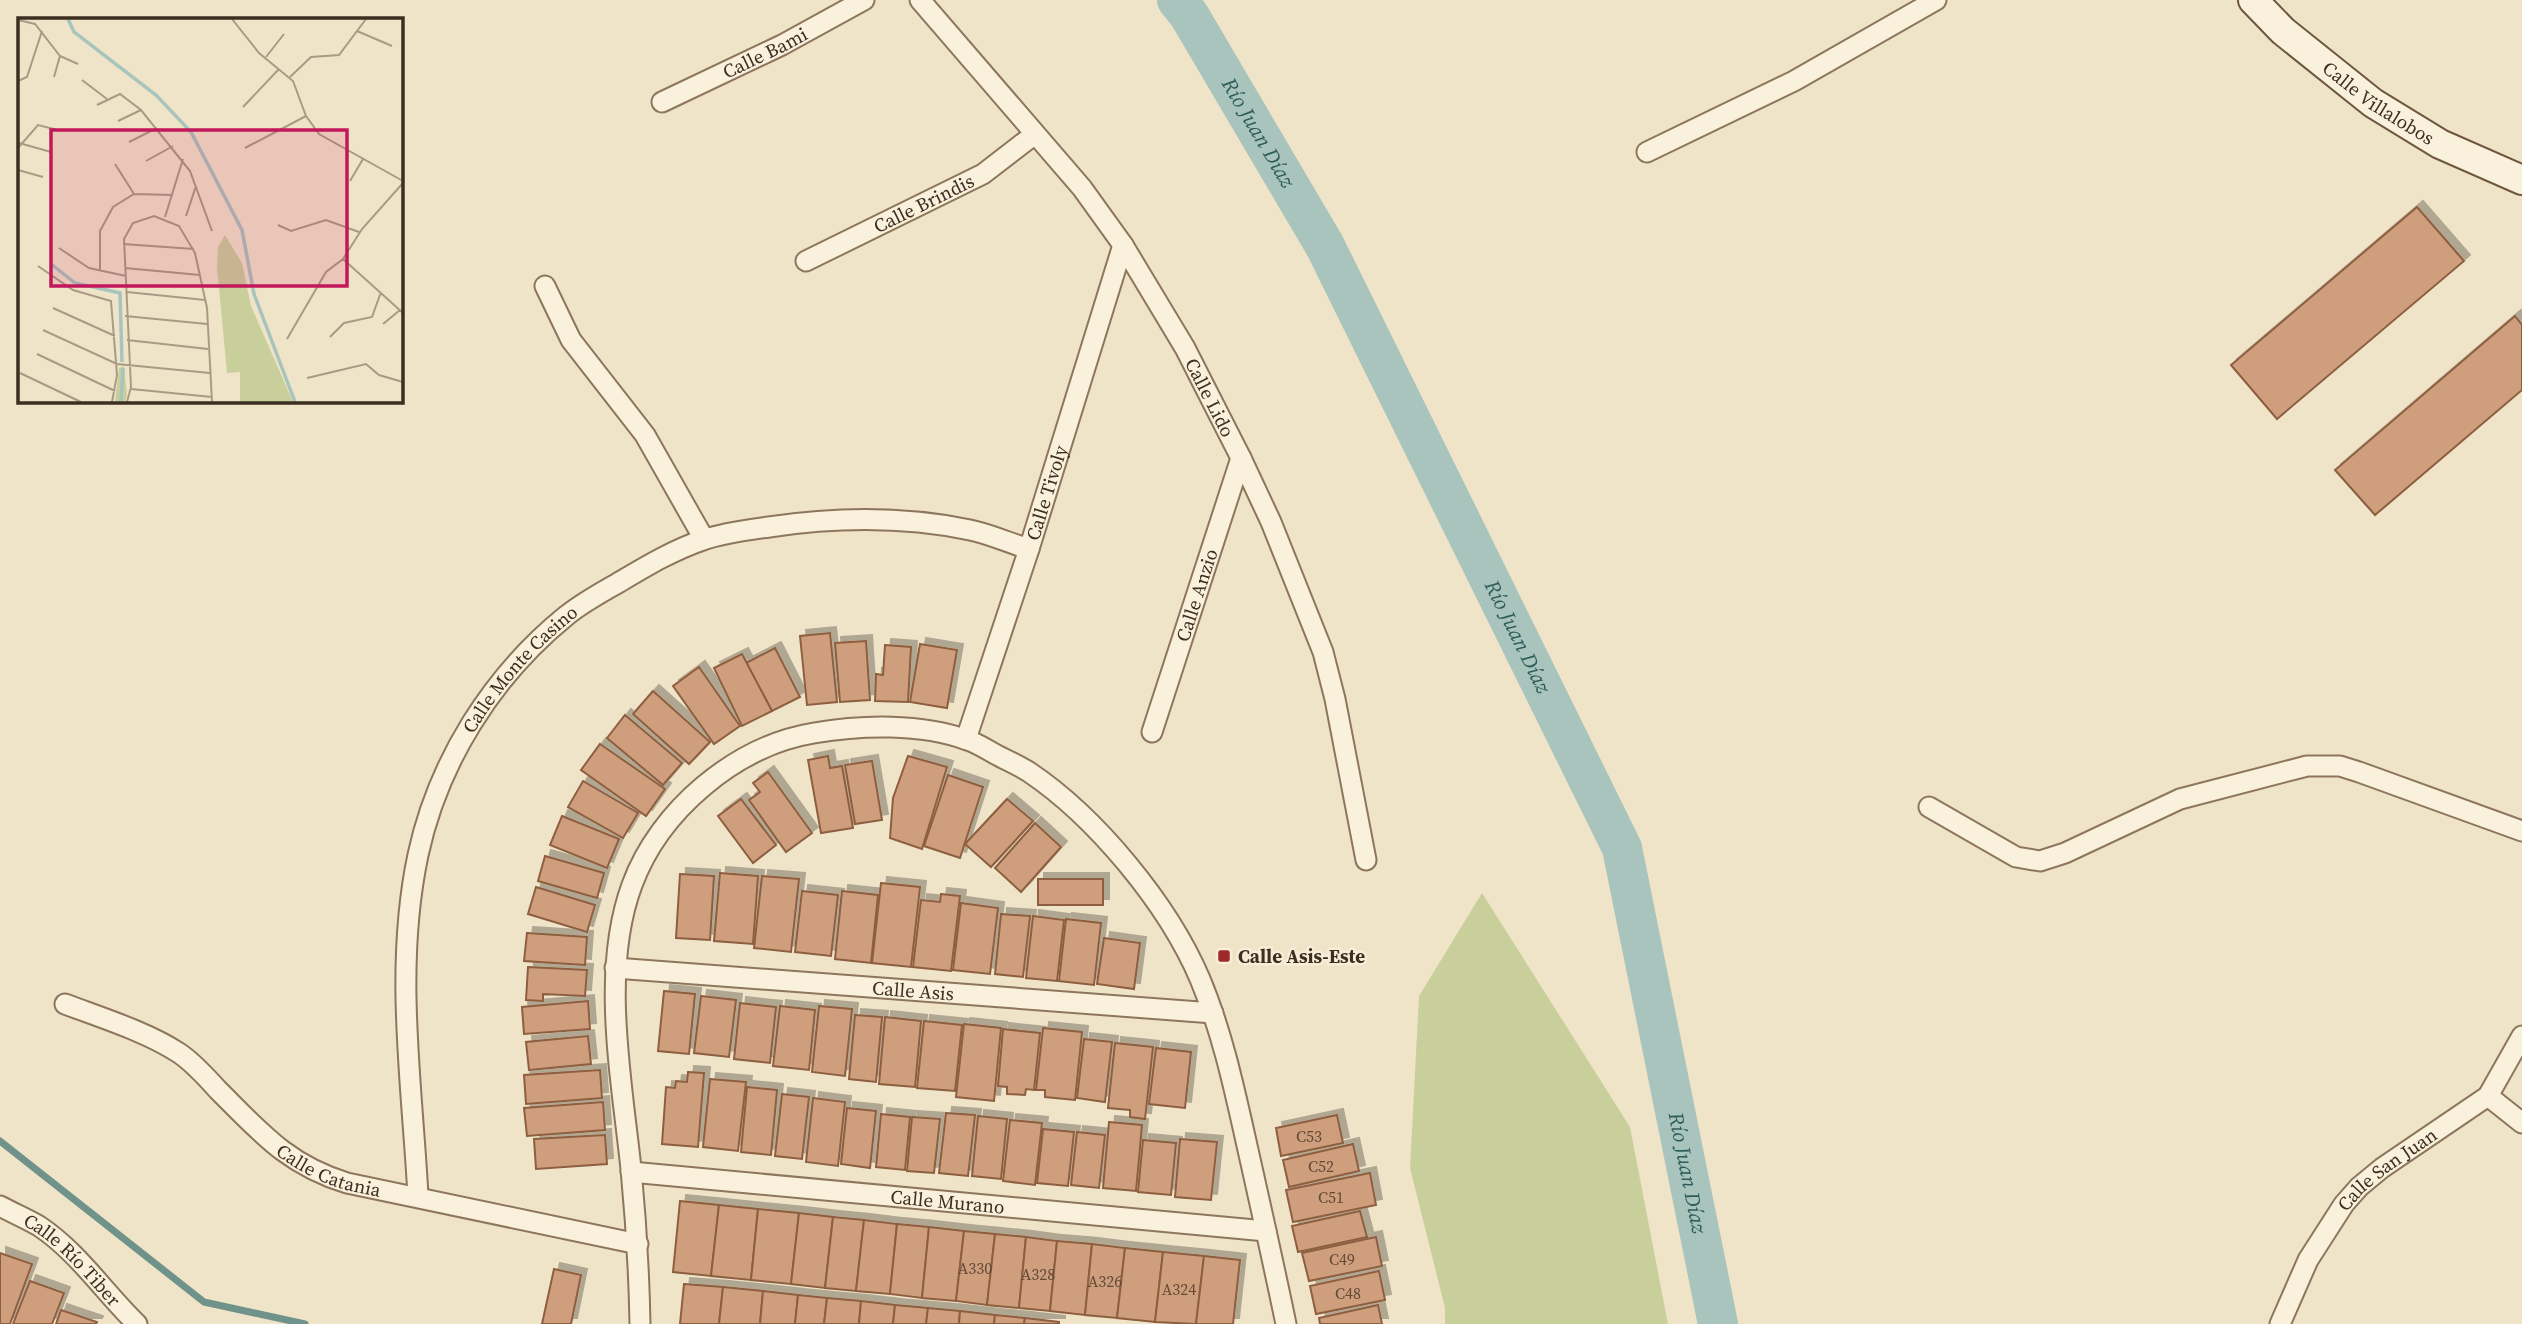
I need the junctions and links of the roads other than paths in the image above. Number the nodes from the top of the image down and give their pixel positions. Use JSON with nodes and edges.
{"nodes":[{"id":1,"x":864,"y":0,"type":"edge"},
{"id":2,"x":920,"y":0,"type":"edge"},
{"id":3,"x":1936,"y":0,"type":"edge"},
{"id":4,"x":2253,"y":0,"type":"edge"},
{"id":5,"x":662,"y":102,"type":"dead end"},
{"id":6,"x":1035,"y":134,"type":"junction"},
{"id":7,"x":1647,"y":152,"type":"dead end"},
{"id":8,"x":2522,"y":180,"type":"edge"},
{"id":9,"x":1123,"y":245,"type":"junction"},
{"id":10,"x":806,"y":261,"type":"dead end"},
{"id":11,"x":545,"y":286,"type":"dead end"},
{"id":12,"x":1241,"y":458,"type":"junction"},
{"id":13,"x":704,"y":539,"type":"junction"},
{"id":14,"x":1028,"y":549,"type":"junction"},
{"id":15,"x":1152,"y":732,"type":"dead end"},
{"id":16,"x":967,"y":739,"type":"junction"},
{"id":17,"x":1929,"y":807,"type":"dead end"},
{"id":18,"x":2522,"y":831,"type":"edge"},
{"id":19,"x":1366,"y":860,"type":"dead end"},
{"id":20,"x":615,"y":968,"type":"junction"},
{"id":21,"x":65,"y":1004,"type":"dead end"},
{"id":22,"x":1213,"y":1013,"type":"junction"},
{"id":23,"x":2522,"y":1037,"type":"edge"},
{"id":24,"x":2488,"y":1096,"type":"junction"},
{"id":25,"x":2522,"y":1123,"type":"edge"},
{"id":26,"x":631,"y":1172,"type":"junction"},
{"id":27,"x":418,"y":1196,"type":"junction"},
{"id":28,"x":0,"y":1206,"type":"edge"},
{"id":29,"x":1266,"y":1230,"type":"junction"},
{"id":30,"x":638,"y":1244,"type":"junction"},
{"id":31,"x":137,"y":1324,"type":"edge"},
{"id":32,"x":640,"y":1324,"type":"edge"},
{"id":33,"x":1286,"y":1324,"type":"edge"},
{"id":34,"x":2280,"y":1324,"type":"edge"}],
"edges":[{"from":1,"to":5,"type":"street","name":"Calle Bami"},
{"from":2,"to":6,"type":"street","name":"Calle Lido"},
{"from":3,"to":7,"type":"street"},
{"from":4,"to":8,"type":"main road","name":"Calle Villalobos"},
{"from":6,"to":9,"type":"street","name":"Calle Lido"},
{"from":6,"to":10,"type":"street","name":"Calle Brindis"},
{"from":9,"to":12,"type":"street","name":"Calle Lido"},
{"from":9,"to":14,"type":"street","name":"Calle Tivoly"},
{"from":11,"to":13,"type":"street"},
{"from":12,"to":15,"type":"street","name":"Calle Anzio"},
{"from":12,"to":19,"type":"street","name":"Calle Lido"},
{"from":13,"to":14,"type":"street","name":"Calle Monte Casino"},
{"from":13,"to":27,"type":"street","name":"Calle Monte Casino"},
{"from":14,"to":16,"type":"street","name":"Calle Tivoly"},
{"from":16,"to":20,"type":"street"},
{"from":16,"to":22,"type":"street"},
{"from":17,"to":18,"type":"street"},
{"from":20,"to":22,"type":"street","name":"Calle Asis"},
{"from":20,"to":26,"type":"street"},
{"from":21,"to":27,"type":"street","name":"Calle Catania"},
{"from":22,"to":29,"type":"street"},
{"from":23,"to":24,"type":"street","name":"Calle San Juan"},
{"from":24,"to":25,"type":"street"},
{"from":24,"to":34,"type":"street","name":"Calle San Juan"},
{"from":26,"to":29,"type":"street","name":"Calle Murano"},
{"from":26,"to":30,"type":"street"},
{"from":27,"to":30,"type":"street","name":"Calle Catania"},
{"from":28,"to":31,"type":"street","name":"Calle Río Tiber"},
{"from":29,"to":33,"type":"street"},
{"from":30,"to":32,"type":"street"}]}
